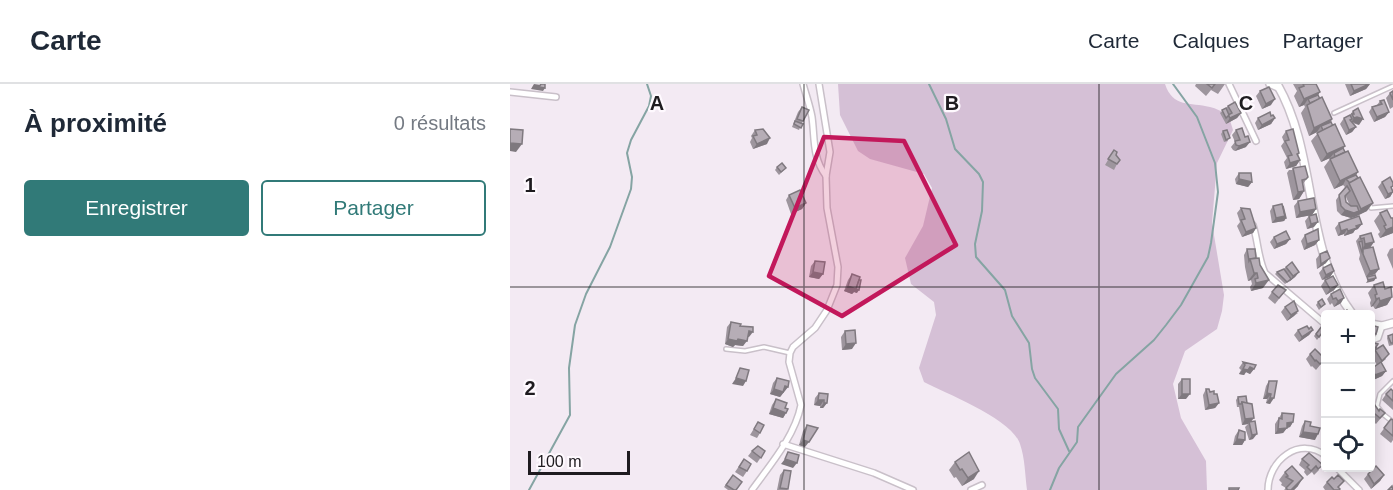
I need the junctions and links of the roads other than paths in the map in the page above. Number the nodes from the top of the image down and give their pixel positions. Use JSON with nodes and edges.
{"nodes":[{"id":1,"x":803,"y":84,"type":"edge"},
{"id":2,"x":819,"y":84,"type":"edge"},
{"id":3,"x":1229,"y":84,"type":"edge"},
{"id":4,"x":1269,"y":84,"type":"edge"},
{"id":5,"x":1393,"y":86,"type":"edge"},
{"id":6,"x":1278,"y":87,"type":"edge"},
{"id":7,"x":510,"y":92,"type":"edge"},
{"id":8,"x":556,"y":97,"type":"dead end"},
{"id":9,"x":1334,"y":113,"type":"dead end"},
{"id":10,"x":1256,"y":141,"type":"dead end"},
{"id":11,"x":826,"y":176,"type":"junction"},
{"id":12,"x":1366,"y":198,"type":"edge"},
{"id":13,"x":1393,"y":206,"type":"edge"},
{"id":14,"x":1252,"y":221,"type":"edge"},
{"id":15,"x":1350,"y":310,"type":"edge"},
{"id":16,"x":1321,"y":321,"type":"edge"},
{"id":17,"x":1393,"y":323,"type":"edge"},
{"id":18,"x":1375,"y":325,"type":"edge"},
{"id":19,"x":1382,"y":326,"type":"junction"},
{"id":20,"x":1375,"y":339,"type":"edge"},
{"id":21,"x":726,"y":349,"type":"dead end"},
{"id":22,"x":790,"y":353,"type":"junction"},
{"id":23,"x":1393,"y":381,"type":"edge"},
{"id":24,"x":1393,"y":422,"type":"edge"},
{"id":25,"x":783,"y":444,"type":"junction"},
{"id":26,"x":1321,"y":453,"type":"edge"},
{"id":27,"x":1341,"y":472,"type":"edge"},
{"id":28,"x":982,"y":485,"type":"dead end"},
{"id":29,"x":753,"y":490,"type":"edge"},
{"id":30,"x":913,"y":490,"type":"edge"},
{"id":31,"x":971,"y":490,"type":"edge"},
{"id":32,"x":1268,"y":490,"type":"edge"},
{"id":33,"x":1359,"y":490,"type":"edge"}],
"edges":[{"from":1,"to":11,"type":"street"},
{"from":2,"to":11,"type":"street"},
{"from":3,"to":10,"type":"street"},
{"from":4,"to":6,"type":"street"},
{"from":5,"to":9,"type":"lane"},
{"from":6,"to":15,"type":"street"},
{"from":7,"to":8,"type":"street"},
{"from":11,"to":22,"type":"street"},
{"from":12,"to":13,"type":"lane"},
{"from":14,"to":16,"type":"street"},
{"from":17,"to":19,"type":"street"},
{"from":18,"to":19,"type":"street"},
{"from":19,"to":20,"type":"street"},
{"from":21,"to":22,"type":"lane"},
{"from":22,"to":25,"type":"street"},
{"from":23,"to":24,"type":"lane"},
{"from":25,"to":29,"type":"street"},
{"from":25,"to":30,"type":"street"},
{"from":26,"to":32,"type":"street"},
{"from":27,"to":33,"type":"street"},
{"from":28,"to":31,"type":"street"}]}
